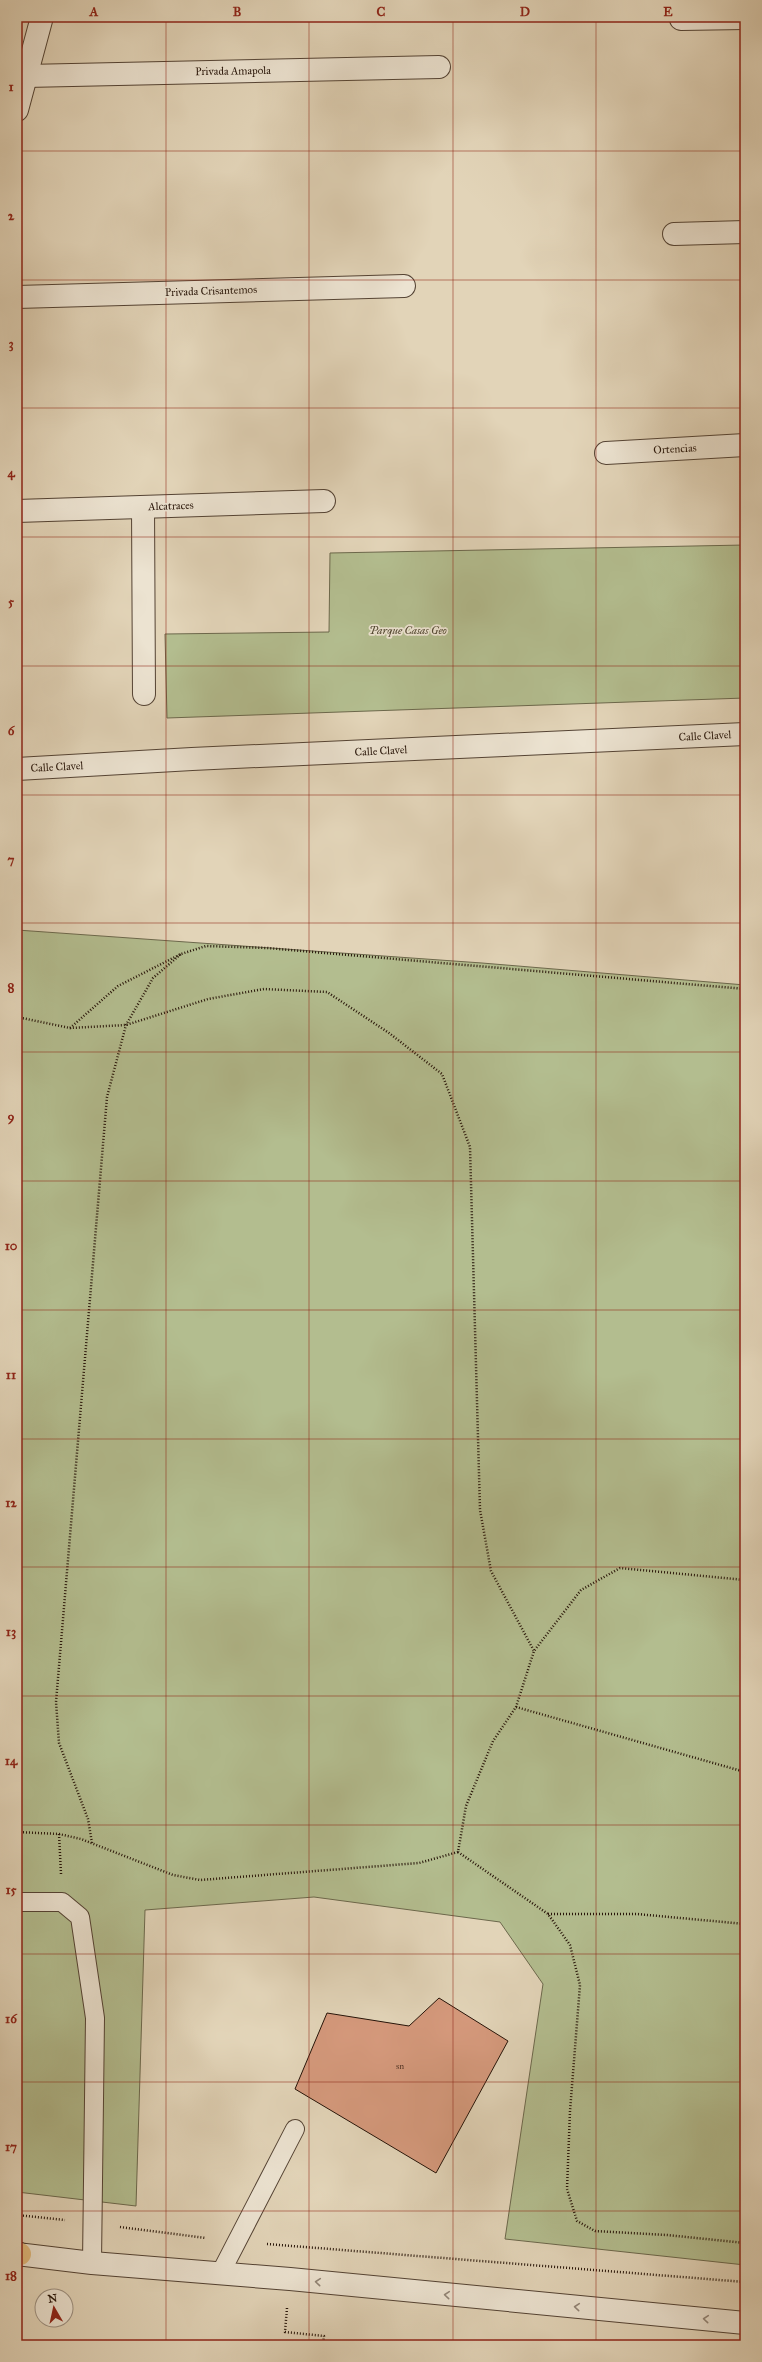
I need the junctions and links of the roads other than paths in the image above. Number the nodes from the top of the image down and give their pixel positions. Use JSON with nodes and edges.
{"nodes":[{"id":1,"x":42,"y":17,"type":"edge"},
{"id":2,"x":745,"y":18,"type":"edge"},
{"id":3,"x":681,"y":19,"type":"dead end"},
{"id":4,"x":439,"y":67,"type":"dead end"},
{"id":5,"x":26,"y":76,"type":"junction"},
{"id":6,"x":17,"y":110,"type":"edge"},
{"id":7,"x":745,"y":232,"type":"edge"},
{"id":8,"x":674,"y":234,"type":"dead end"},
{"id":9,"x":404,"y":286,"type":"dead end"},
{"id":10,"x":17,"y":297,"type":"edge"},
{"id":11,"x":745,"y":445,"type":"edge"},
{"id":12,"x":606,"y":453,"type":"dead end"},
{"id":13,"x":324,"y":501,"type":"dead end"},
{"id":14,"x":143,"y":507,"type":"junction"},
{"id":15,"x":17,"y":511,"type":"edge"},
{"id":16,"x":144,"y":694,"type":"dead end"},
{"id":17,"x":745,"y":734,"type":"edge"},
{"id":18,"x":17,"y":769,"type":"edge"},
{"id":19,"x":17,"y":1902,"type":"edge"},
{"id":20,"x":295,"y":2129,"type":"dead end"},
{"id":21,"x":18,"y":2254,"type":"edge"},
{"id":22,"x":92,"y":2263,"type":"junction"},
{"id":23,"x":220,"y":2274,"type":"junction"},
{"id":24,"x":745,"y":2323,"type":"edge"}],
"edges":[{"from":1,"to":5,"type":"street"},
{"from":2,"to":3,"type":"street"},
{"from":4,"to":5,"type":"street","name":"Privada Amapola"},
{"from":5,"to":6,"type":"street"},
{"from":7,"to":8,"type":"street"},
{"from":9,"to":10,"type":"street","name":"Privada Crisantemos"},
{"from":11,"to":12,"type":"street","name":"Ortencias"},
{"from":13,"to":14,"type":"street","name":"Alcatraces"},
{"from":14,"to":15,"type":"street","name":"Alcatraces"},
{"from":14,"to":16,"type":"street"},
{"from":17,"to":18,"type":"street","name":"Calle Clavel"},
{"from":19,"to":22,"type":"lane"},
{"from":20,"to":23,"type":"lane"},
{"from":21,"to":22,"type":"street"},
{"from":22,"to":23,"type":"street"},
{"from":24,"to":23,"type":"street","one_way":true}]}
